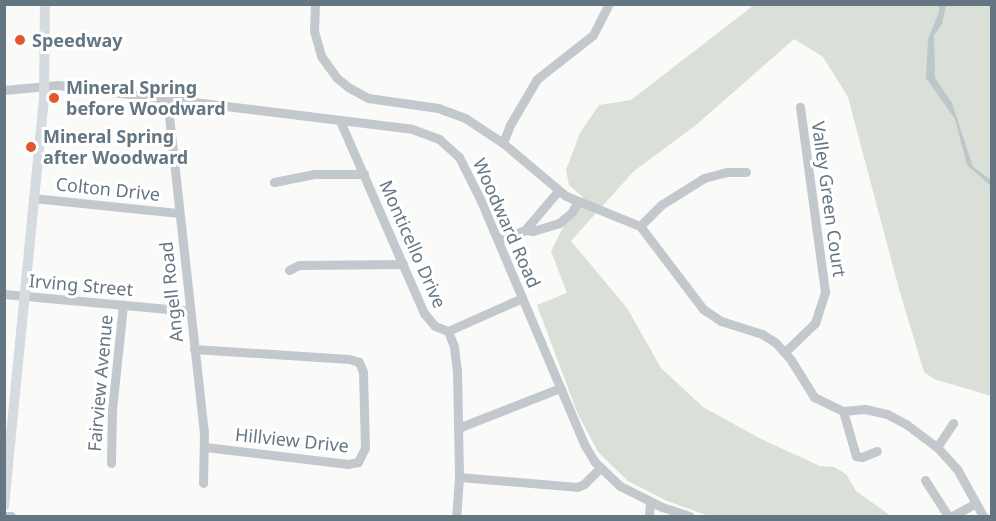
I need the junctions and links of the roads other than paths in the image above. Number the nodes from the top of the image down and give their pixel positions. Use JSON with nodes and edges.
{"nodes":[{"id":1,"x":45,"y":4,"type":"edge"},
{"id":2,"x":315,"y":4,"type":"edge"},
{"id":3,"x":609,"y":4,"type":"edge"},
{"id":4,"x":42,"y":87,"type":"junction"},
{"id":5,"x":4,"y":90,"type":"edge"},
{"id":6,"x":167,"y":98,"type":"junction"},
{"id":7,"x":800,"y":107,"type":"dead end"},
{"id":8,"x":340,"y":121,"type":"junction"},
{"id":9,"x":503,"y":143,"type":"junction"},
{"id":10,"x":746,"y":172,"type":"dead end"},
{"id":11,"x":364,"y":174,"type":"junction"},
{"id":12,"x":274,"y":182,"type":"dead end"},
{"id":13,"x":558,"y":191,"type":"junction"},
{"id":14,"x":33,"y":198,"type":"junction"},
{"id":15,"x":577,"y":203,"type":"junction"},
{"id":16,"x":179,"y":213,"type":"junction"},
{"id":17,"x":640,"y":226,"type":"junction"},
{"id":18,"x":525,"y":230,"type":"junction"},
{"id":19,"x":498,"y":239,"type":"junction"},
{"id":20,"x":403,"y":264,"type":"junction"},
{"id":21,"x":289,"y":270,"type":"dead end"},
{"id":22,"x":4,"y":294,"type":"edge"},
{"id":23,"x":24,"y":296,"type":"junction"},
{"id":24,"x":522,"y":298,"type":"junction"},
{"id":25,"x":123,"y":305,"type":"junction"},
{"id":26,"x":190,"y":311,"type":"junction"},
{"id":27,"x":448,"y":331,"type":"junction"},
{"id":28,"x":194,"y":349,"type":"junction"},
{"id":29,"x":785,"y":352,"type":"junction"},
{"id":30,"x":560,"y":388,"type":"junction"},
{"id":31,"x":843,"y":411,"type":"junction"},
{"id":32,"x":953,"y":423,"type":"dead end"},
{"id":33,"x":458,"y":428,"type":"junction"},
{"id":34,"x":205,"y":447,"type":"junction"},
{"id":35,"x":937,"y":447,"type":"junction"},
{"id":36,"x":877,"y":451,"type":"dead end"},
{"id":37,"x":111,"y":463,"type":"dead end"},
{"id":38,"x":600,"y":468,"type":"junction"},
{"id":39,"x":459,"y":477,"type":"junction"},
{"id":40,"x":925,"y":480,"type":"dead end"},
{"id":41,"x":203,"y":483,"type":"dead end"},
{"id":42,"x":5,"y":491,"type":"edge"},
{"id":43,"x":650,"y":502,"type":"junction"},
{"id":44,"x":4,"y":506,"type":"edge"},
{"id":45,"x":992,"y":507,"type":"edge"},
{"id":46,"x":980,"y":510,"type":"edge"},
{"id":47,"x":4,"y":516,"type":"edge"},
{"id":48,"x":11,"y":516,"type":"edge"},
{"id":49,"x":456,"y":516,"type":"edge"},
{"id":50,"x":649,"y":516,"type":"edge"},
{"id":51,"x":690,"y":516,"type":"edge"},
{"id":52,"x":950,"y":516,"type":"edge"}],
"edges":[{"from":1,"to":4,"type":"main road"},
{"from":2,"to":9,"type":"street"},
{"from":3,"to":9,"type":"street"},
{"from":4,"to":5,"type":"street","name":"Woodward Road"},
{"from":4,"to":6,"type":"street","name":"Woodward Road"},
{"from":4,"to":14,"type":"main road"},
{"from":6,"to":8,"type":"street","name":"Woodward Road"},
{"from":6,"to":16,"type":"street","name":"Angell Road"},
{"from":7,"to":29,"type":"street","name":"Valley Green Court"},
{"from":8,"to":11,"type":"street","name":"Monticello Drive"},
{"from":8,"to":19,"type":"street","name":"Woodward Road"},
{"from":9,"to":13,"type":"street"},
{"from":10,"to":17,"type":"street"},
{"from":11,"to":12,"type":"street"},
{"from":11,"to":20,"type":"street","name":"Monticello Drive"},
{"from":13,"to":15,"type":"street"},
{"from":13,"to":18,"type":"street"},
{"from":14,"to":16,"type":"street","name":"Colton Drive"},
{"from":14,"to":23,"type":"main road"},
{"from":15,"to":17,"type":"street"},
{"from":15,"to":18,"type":"street"},
{"from":16,"to":26,"type":"street","name":"Angell Road"},
{"from":17,"to":29,"type":"street"},
{"from":18,"to":19,"type":"street"},
{"from":19,"to":24,"type":"street","name":"Woodward Road"},
{"from":20,"to":21,"type":"street"},
{"from":20,"to":27,"type":"street","name":"Monticello Drive"},
{"from":22,"to":23,"type":"street","name":"Irving Street"},
{"from":23,"to":25,"type":"street","name":"Irving Street"},
{"from":23,"to":42,"type":"main road"},
{"from":24,"to":27,"type":"street"},
{"from":24,"to":30,"type":"street","name":"Woodward Road"},
{"from":25,"to":26,"type":"street","name":"Irving Street"},
{"from":25,"to":37,"type":"street","name":"Fairview Avenue"},
{"from":26,"to":28,"type":"street","name":"Angell Road"},
{"from":27,"to":33,"type":"street","name":"Monticello Drive"},
{"from":28,"to":34,"type":"street","name":"Angell Road"},
{"from":28,"to":34,"type":"street","name":"Hillview Drive"},
{"from":29,"to":31,"type":"street"},
{"from":30,"to":33,"type":"street"},
{"from":30,"to":38,"type":"street","name":"Woodward Road"},
{"from":31,"to":35,"type":"street"},
{"from":31,"to":36,"type":"street"},
{"from":32,"to":35,"type":"street"},
{"from":33,"to":39,"type":"street","name":"Monticello Drive"},
{"from":34,"to":41,"type":"street","name":"Angell Road"},
{"from":35,"to":46,"type":"street"},
{"from":38,"to":39,"type":"street"},
{"from":38,"to":43,"type":"street","name":"Woodward Road"},
{"from":39,"to":49,"type":"street","name":"Monticello Drive"},
{"from":40,"to":52,"type":"street"},
{"from":42,"to":44,"type":"main road"},
{"from":43,"to":50,"type":"street"},
{"from":43,"to":51,"type":"street","name":"Woodward Road"},
{"from":45,"to":46,"type":"street"},
{"from":46,"to":52,"type":"street"},
{"from":47,"to":48,"type":"street"}]}
